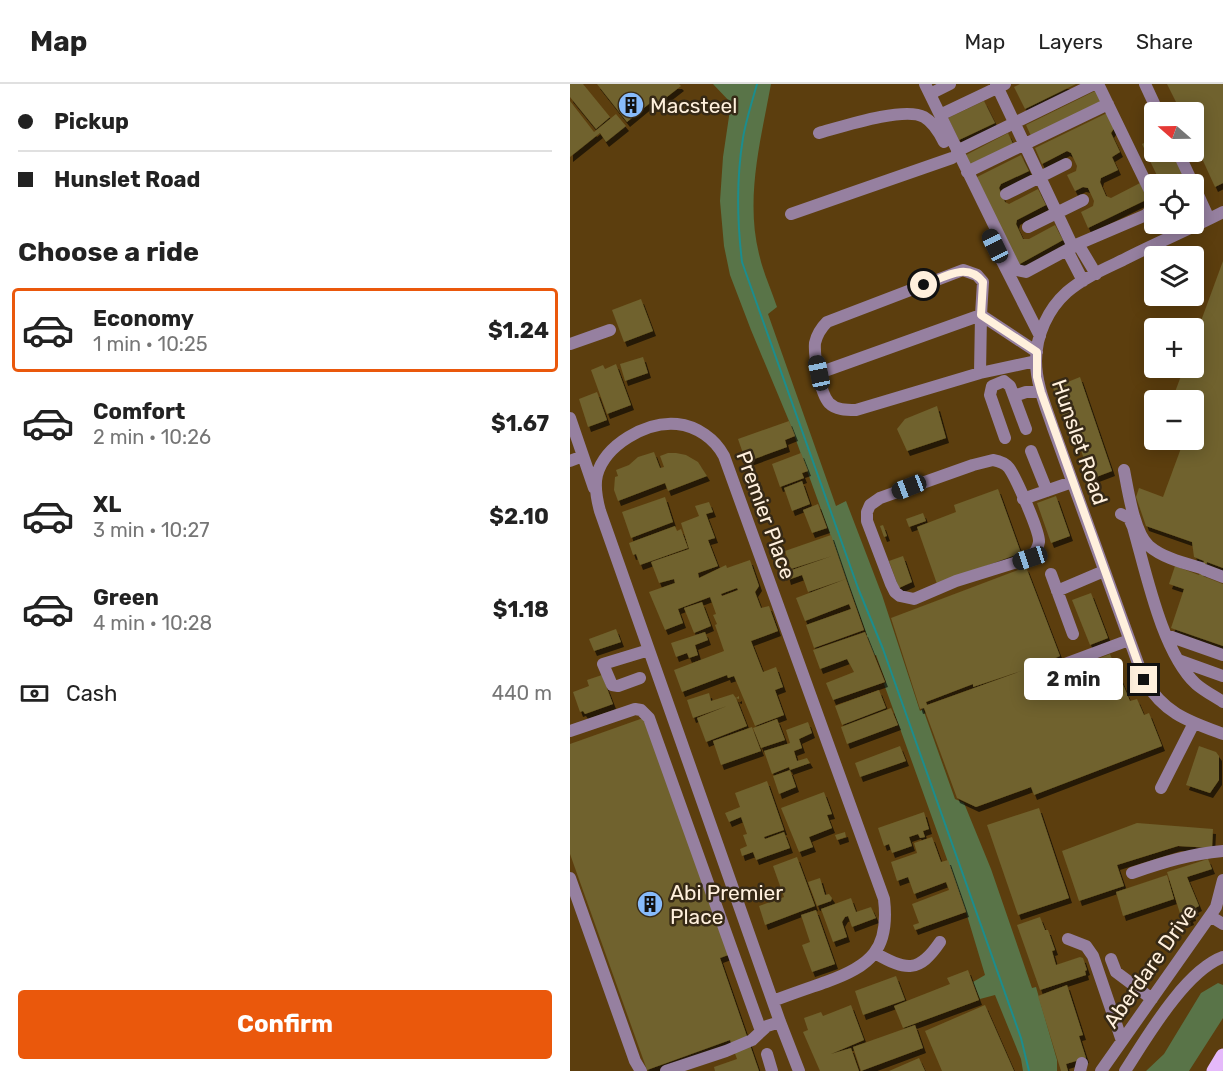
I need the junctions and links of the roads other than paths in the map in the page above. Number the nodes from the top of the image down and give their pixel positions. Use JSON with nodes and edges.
{"nodes":[{"id":1,"x":950,"y":84,"type":"edge"},
{"id":2,"x":1096,"y":84,"type":"edge"},
{"id":3,"x":1145,"y":84,"type":"edge"},
{"id":4,"x":1000,"y":85,"type":"edge"},
{"id":5,"x":927,"y":89,"type":"edge"},
{"id":6,"x":1153,"y":102,"type":"edge"},
{"id":7,"x":1108,"y":104,"type":"junction"},
{"id":8,"x":939,"y":115,"type":"junction"},
{"id":9,"x":1014,"y":123,"type":"junction"},
{"id":10,"x":819,"y":133,"type":"dead end"},
{"id":11,"x":1024,"y":144,"type":"junction"},
{"id":12,"x":955,"y":154,"type":"junction"},
{"id":13,"x":1066,"y":164,"type":"dead end"},
{"id":14,"x":967,"y":172,"type":"junction"},
{"id":15,"x":1040,"y":177,"type":"junction"},
{"id":16,"x":1006,"y":194,"type":"dead end"},
{"id":17,"x":1083,"y":200,"type":"dead end"},
{"id":18,"x":1204,"y":208,"type":"edge"},
{"id":19,"x":1223,"y":212,"type":"edge"},
{"id":20,"x":1057,"y":213,"type":"junction"},
{"id":21,"x":791,"y":214,"type":"dead end"},
{"id":22,"x":1209,"y":219,"type":"junction"},
{"id":23,"x":1028,"y":227,"type":"dead end"},
{"id":24,"x":1073,"y":247,"type":"junction"},
{"id":25,"x":1096,"y":274,"type":"junction"},
{"id":26,"x":1083,"y":281,"type":"junction"},
{"id":27,"x":981,"y":315,"type":"junction"},
{"id":28,"x":610,"y":330,"type":"dead end"},
{"id":29,"x":1040,"y":336,"type":"junction"},
{"id":30,"x":570,"y":344,"type":"edge"},
{"id":31,"x":1036,"y":357,"type":"junction"},
{"id":32,"x":819,"y":373,"type":"junction"},
{"id":33,"x":980,"y":373,"type":"junction"},
{"id":34,"x":1041,"y":392,"type":"junction"},
{"id":35,"x":1014,"y":396,"type":"junction"},
{"id":36,"x":570,"y":418,"type":"edge"},
{"id":37,"x":1026,"y":429,"type":"dead end"},
{"id":38,"x":1005,"y":438,"type":"dead end"},
{"id":39,"x":1031,"y":451,"type":"dead end"},
{"id":40,"x":584,"y":456,"type":"junction"},
{"id":41,"x":570,"y":461,"type":"edge"},
{"id":42,"x":1124,"y":471,"type":"dead end"},
{"id":43,"x":1072,"y":482,"type":"junction"},
{"id":44,"x":1047,"y":491,"type":"junction"},
{"id":45,"x":596,"y":492,"type":"junction"},
{"id":46,"x":1023,"y":499,"type":"junction"},
{"id":47,"x":1121,"y":514,"type":"dead end"},
{"id":48,"x":1104,"y":571,"type":"junction"},
{"id":49,"x":1051,"y":574,"type":"dead end"},
{"id":50,"x":1223,"y":577,"type":"edge"},
{"id":51,"x":1057,"y":591,"type":"junction"},
{"id":52,"x":1073,"y":634,"type":"dead end"},
{"id":53,"x":1166,"y":635,"type":"junction"},
{"id":54,"x":1129,"y":640,"type":"junction"},
{"id":55,"x":649,"y":650,"type":"junction"},
{"id":56,"x":1223,"y":655,"type":"edge"},
{"id":57,"x":1178,"y":660,"type":"junction"},
{"id":58,"x":1054,"y":668,"type":"dead end"},
{"id":59,"x":1223,"y":676,"type":"edge"},
{"id":60,"x":640,"y":678,"type":"dead end"},
{"id":61,"x":1223,"y":702,"type":"edge"},
{"id":62,"x":1194,"y":723,"type":"junction"},
{"id":63,"x":570,"y":730,"type":"edge"},
{"id":64,"x":1223,"y":734,"type":"edge"},
{"id":65,"x":1161,"y":788,"type":"dead end"},
{"id":66,"x":1223,"y":851,"type":"edge"},
{"id":67,"x":1132,"y":873,"type":"dead end"},
{"id":68,"x":570,"y":878,"type":"edge"},
{"id":69,"x":1223,"y":880,"type":"edge"},
{"id":70,"x":1216,"y":912,"type":"edge"},
{"id":71,"x":1223,"y":924,"type":"edge"},
{"id":72,"x":1068,"y":939,"type":"dead end"},
{"id":73,"x":940,"y":942,"type":"dead end"},
{"id":74,"x":875,"y":953,"type":"junction"},
{"id":75,"x":1223,"y":957,"type":"edge"},
{"id":76,"x":1111,"y":959,"type":"dead end"},
{"id":77,"x":1152,"y":999,"type":"junction"},
{"id":78,"x":773,"y":1001,"type":"junction"},
{"id":79,"x":780,"y":1022,"type":"junction"},
{"id":80,"x":761,"y":1031,"type":"junction"},
{"id":81,"x":1122,"y":1041,"type":"junction"},
{"id":82,"x":767,"y":1054,"type":"dead end"},
{"id":83,"x":640,"y":1071,"type":"edge"},
{"id":84,"x":666,"y":1071,"type":"edge"},
{"id":85,"x":772,"y":1071,"type":"edge"},
{"id":86,"x":799,"y":1071,"type":"edge"},
{"id":87,"x":1101,"y":1071,"type":"edge"},
{"id":88,"x":1125,"y":1071,"type":"edge"}],
"edges":[{"from":1,"to":5,"type":"street"},
{"from":2,"to":7,"type":"street"},
{"from":2,"to":9,"type":"street"},
{"from":3,"to":6,"type":"street"},
{"from":4,"to":8,"type":"street"},
{"from":4,"to":9,"type":"street"},
{"from":5,"to":8,"type":"street"},
{"from":7,"to":11,"type":"street"},
{"from":7,"to":24,"type":"street"},
{"from":8,"to":12,"type":"street"},
{"from":9,"to":11,"type":"street"},
{"from":9,"to":12,"type":"street"},
{"from":10,"to":12,"type":"street"},
{"from":11,"to":14,"type":"street"},
{"from":11,"to":15,"type":"street"},
{"from":12,"to":14,"type":"street"},
{"from":12,"to":21,"type":"street"},
{"from":12,"to":29,"type":"street"},
{"from":13,"to":15,"type":"street"},
{"from":14,"to":24,"type":"street"},
{"from":15,"to":16,"type":"street"},
{"from":15,"to":20,"type":"street"},
{"from":17,"to":20,"type":"street"},
{"from":18,"to":22,"type":"street"},
{"from":19,"to":22,"type":"street","name":"Hunslet Road"},
{"from":20,"to":23,"type":"street"},
{"from":20,"to":24,"type":"street"},
{"from":22,"to":25,"type":"street","name":"Hunslet Road"},
{"from":24,"to":25,"type":"street"},
{"from":24,"to":26,"type":"street"},
{"from":25,"to":26,"type":"street","name":"Hunslet Road"},
{"from":26,"to":29,"type":"street","name":"Hunslet Road"},
{"from":27,"to":31,"type":"street"},
{"from":27,"to":32,"type":"street"},
{"from":27,"to":32,"type":"street"},
{"from":27,"to":33,"type":"street"},
{"from":28,"to":30,"type":"street"},
{"from":29,"to":31,"type":"street","name":"Hunslet Road"},
{"from":31,"to":33,"type":"street"},
{"from":31,"to":34,"type":"street","name":"Hunslet Road"},
{"from":32,"to":33,"type":"street"},
{"from":34,"to":35,"type":"street"},
{"from":34,"to":43,"type":"street","name":"Hunslet Road"},
{"from":35,"to":37,"type":"street"},
{"from":35,"to":38,"type":"street"},
{"from":36,"to":40,"type":"street"},
{"from":39,"to":44,"type":"street"},
{"from":40,"to":41,"type":"street"},
{"from":40,"to":45,"type":"street"},
{"from":42,"to":50,"type":"street"},
{"from":43,"to":44,"type":"street"},
{"from":43,"to":48,"type":"street","name":"Hunslet Road"},
{"from":44,"to":46,"type":"street"},
{"from":45,"to":55,"type":"street","name":"Premier Place"},
{"from":45,"to":74,"type":"street","name":"Premier Place"},
{"from":46,"to":46,"type":"street"},
{"from":47,"to":53,"type":"street"},
{"from":48,"to":51,"type":"street"},
{"from":48,"to":54,"type":"street","name":"Hunslet Road"},
{"from":49,"to":51,"type":"street"},
{"from":51,"to":52,"type":"street"},
{"from":53,"to":56,"type":"street"},
{"from":53,"to":57,"type":"street"},
{"from":54,"to":58,"type":"street"},
{"from":54,"to":62,"type":"street","name":"Hunslet Road"},
{"from":55,"to":60,"type":"street"},
{"from":55,"to":78,"type":"street","name":"Premier Place"},
{"from":57,"to":59,"type":"street"},
{"from":57,"to":61,"type":"street"},
{"from":62,"to":64,"type":"street","name":"Hunslet Road"},
{"from":62,"to":65,"type":"street"},
{"from":63,"to":80,"type":"street"},
{"from":66,"to":67,"type":"street"},
{"from":68,"to":83,"type":"street"},
{"from":69,"to":70,"type":"street","name":"Aberdare Drive"},
{"from":70,"to":71,"type":"street"},
{"from":70,"to":77,"type":"street","name":"Aberdare Drive"},
{"from":72,"to":81,"type":"street"},
{"from":73,"to":74,"type":"street"},
{"from":74,"to":78,"type":"street"},
{"from":75,"to":88,"type":"street"},
{"from":76,"to":77,"type":"street"},
{"from":77,"to":81,"type":"street","name":"Aberdare Drive"},
{"from":78,"to":79,"type":"street","name":"Premier Place"},
{"from":79,"to":80,"type":"street"},
{"from":79,"to":86,"type":"street","name":"Premier Place"},
{"from":80,"to":84,"type":"street"},
{"from":81,"to":87,"type":"street","name":"Aberdare Drive"},
{"from":82,"to":85,"type":"street"}]}
